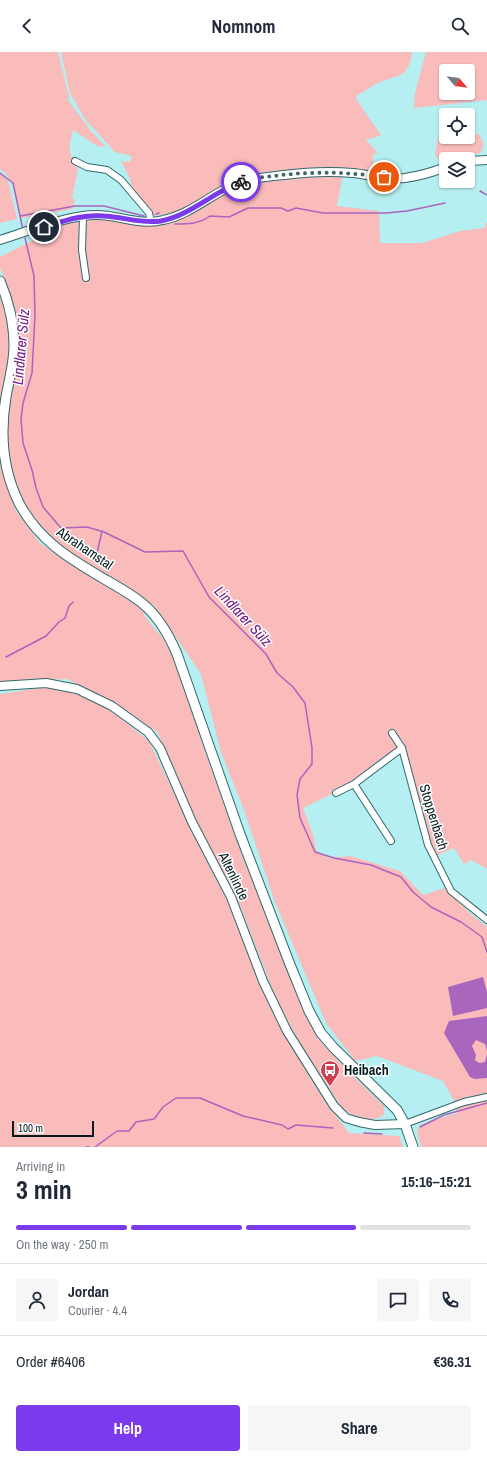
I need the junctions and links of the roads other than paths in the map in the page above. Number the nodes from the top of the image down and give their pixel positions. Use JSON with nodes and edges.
{"nodes":[{"id":1,"x":487,"y":160,"type":"edge"},
{"id":2,"x":75,"y":161,"type":"dead end"},
{"id":3,"x":475,"y":161,"type":"edge"},
{"id":4,"x":439,"y":170,"type":"edge"},
{"id":5,"x":83,"y":216,"type":"junction"},
{"id":6,"x":151,"y":222,"type":"junction"},
{"id":7,"x":0,"y":240,"type":"edge"},
{"id":8,"x":86,"y":278,"type":"dead end"},
{"id":9,"x":0,"y":281,"type":"edge"},
{"id":10,"x":0,"y":686,"type":"edge"},
{"id":11,"x":392,"y":733,"type":"dead end"},
{"id":12,"x":402,"y":748,"type":"junction"},
{"id":13,"x":354,"y":784,"type":"junction"},
{"id":14,"x":336,"y":794,"type":"dead end"},
{"id":15,"x":391,"y":841,"type":"dead end"},
{"id":16,"x":487,"y":920,"type":"edge"},
{"id":17,"x":487,"y":1097,"type":"edge"},
{"id":18,"x":405,"y":1124,"type":"junction"},
{"id":19,"x":414,"y":1147,"type":"edge"}],
"edges":[{"from":1,"to":3,"type":"street"},
{"from":2,"to":6,"type":"street"},
{"from":4,"to":6,"type":"street"},
{"from":5,"to":6,"type":"street"},
{"from":5,"to":7,"type":"street"},
{"from":5,"to":8,"type":"street"},
{"from":9,"to":18,"type":"main road","name":"Abrahamstal"},
{"from":10,"to":18,"type":"street","name":"Altenlinde"},
{"from":11,"to":12,"type":"street","name":"Stoppenbach"},
{"from":12,"to":13,"type":"street"},
{"from":12,"to":16,"type":"street","name":"Stoppenbach"},
{"from":13,"to":14,"type":"street"},
{"from":13,"to":15,"type":"street"},
{"from":17,"to":18,"type":"street"},
{"from":18,"to":19,"type":"main road","name":"Abrahamstal"}]}
